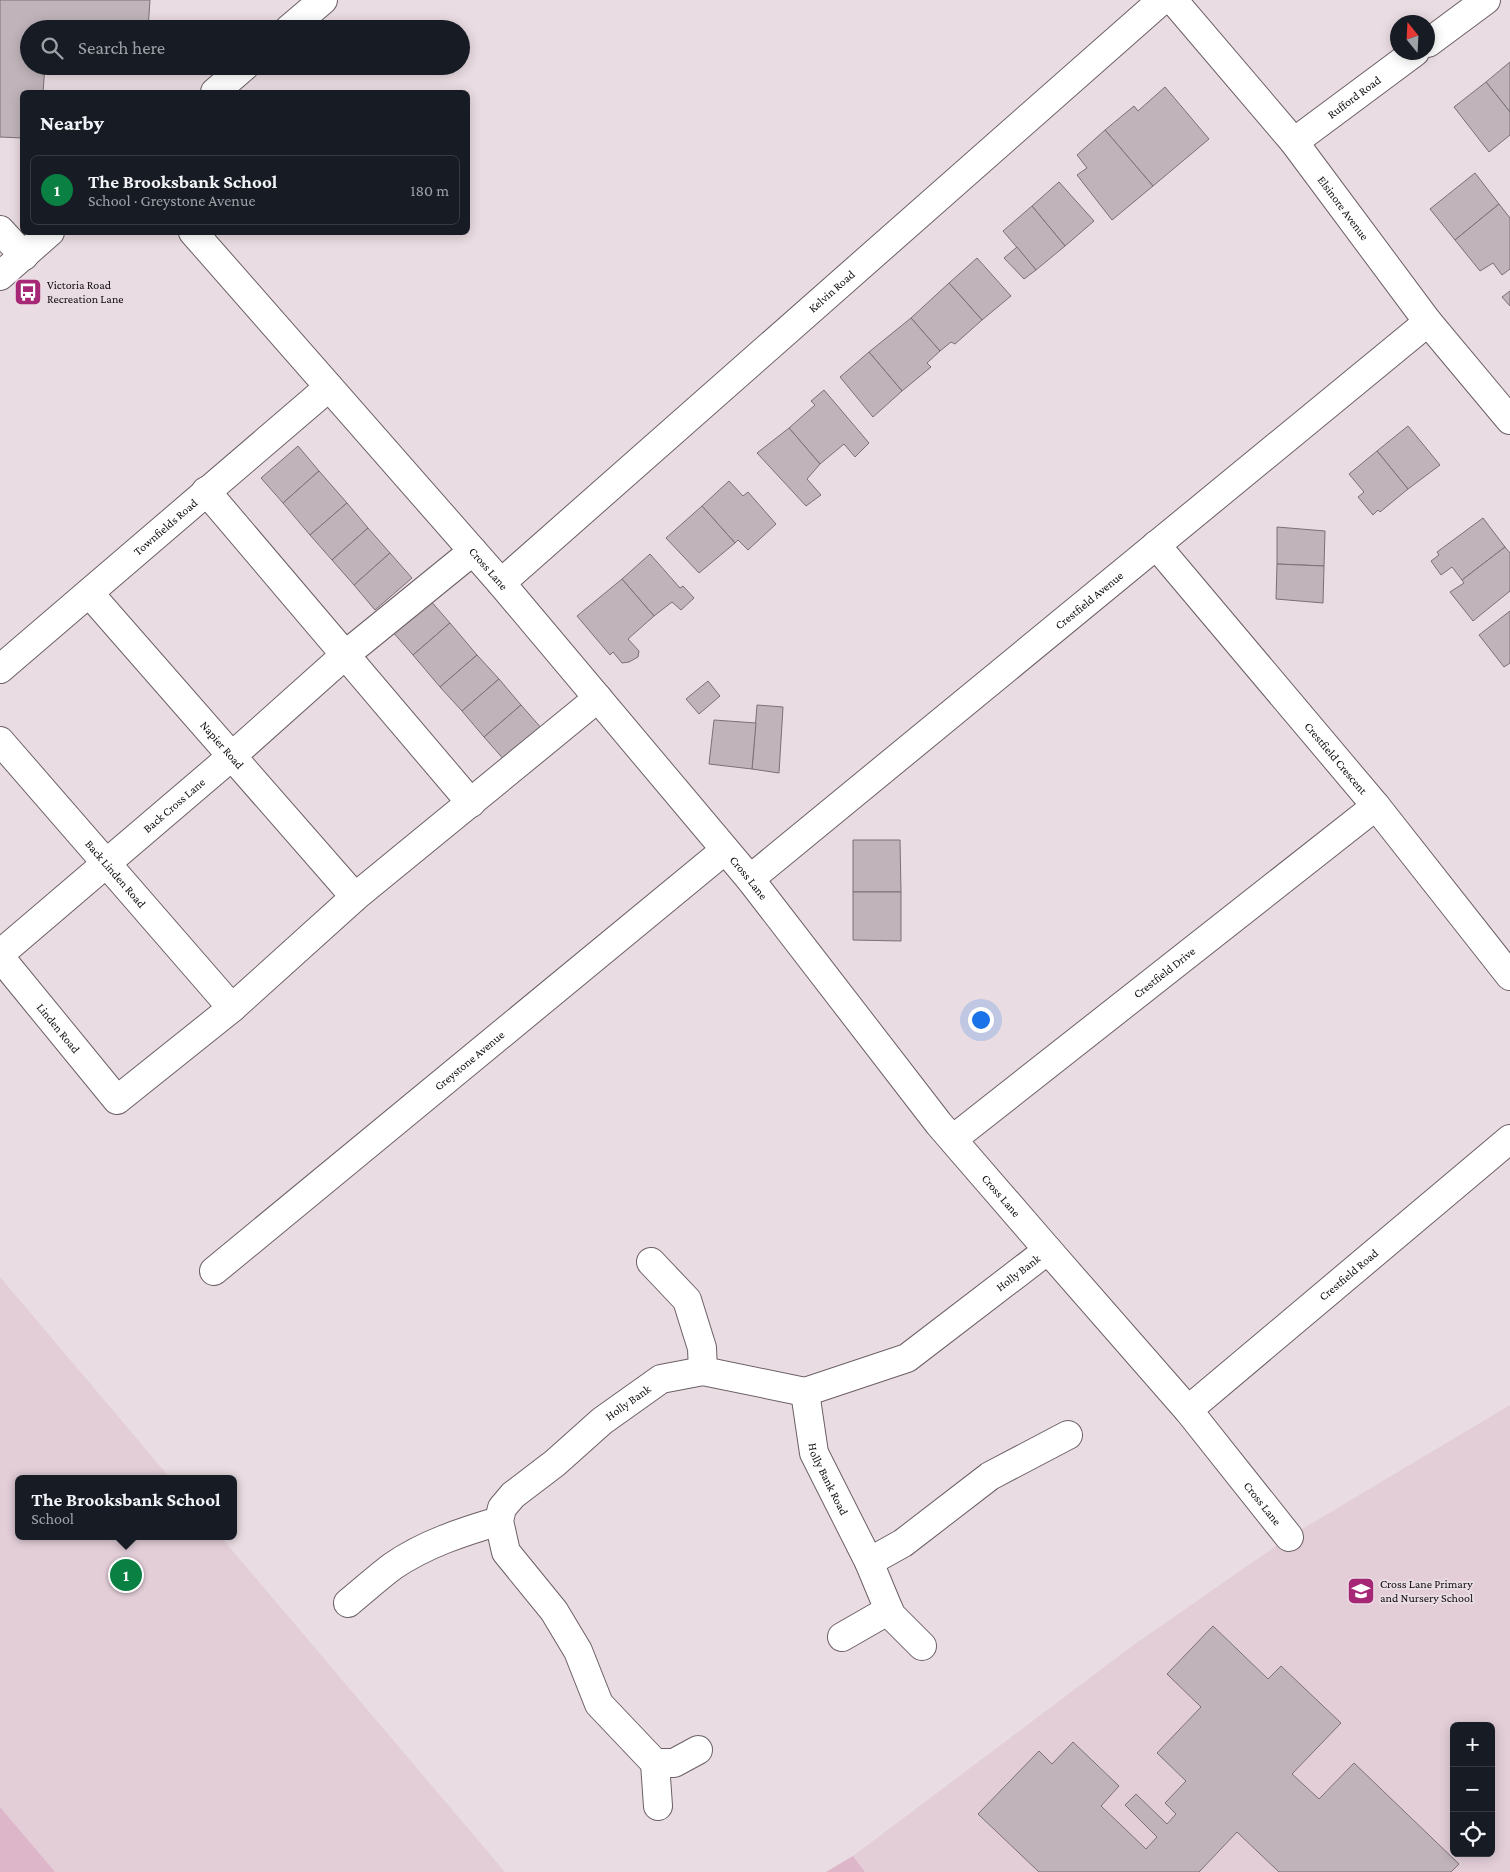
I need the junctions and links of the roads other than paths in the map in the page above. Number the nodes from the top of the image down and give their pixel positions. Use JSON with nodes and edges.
{"nodes":[{"id":1,"x":1162,"y":0,"type":"edge"},
{"id":2,"x":1173,"y":0,"type":"edge"},
{"id":3,"x":1486,"y":0,"type":"edge"},
{"id":4,"x":312,"y":4,"type":"edge"},
{"id":5,"x":297,"y":20,"type":"edge"},
{"id":6,"x":1435,"y":38,"type":"edge"},
{"id":7,"x":1404,"y":60,"type":"edge"},
{"id":8,"x":234,"y":75,"type":"edge"},
{"id":9,"x":216,"y":90,"type":"edge"},
{"id":10,"x":1294,"y":142,"type":"junction"},
{"id":11,"x":0,"y":230,"type":"edge"},
{"id":12,"x":47,"y":235,"type":"edge"},
{"id":13,"x":196,"y":235,"type":"edge"},
{"id":14,"x":24,"y":256,"type":"junction"},
{"id":15,"x":0,"y":276,"type":"edge"},
{"id":16,"x":1428,"y":322,"type":"junction"},
{"id":17,"x":329,"y":387,"type":"junction"},
{"id":18,"x":1510,"y":420,"type":"edge"},
{"id":19,"x":206,"y":492,"type":"junction"},
{"id":20,"x":1156,"y":545,"type":"junction"},
{"id":21,"x":473,"y":551,"type":"junction"},
{"id":22,"x":501,"y":583,"type":"junction"},
{"id":23,"x":88,"y":593,"type":"junction"},
{"id":24,"x":345,"y":655,"type":"junction"},
{"id":25,"x":0,"y":669,"type":"edge"},
{"id":26,"x":598,"y":698,"type":"junction"},
{"id":27,"x":0,"y":741,"type":"edge"},
{"id":28,"x":232,"y":756,"type":"junction"},
{"id":29,"x":471,"y":803,"type":"junction"},
{"id":30,"x":1376,"y":806,"type":"junction"},
{"id":31,"x":725,"y":850,"type":"junction"},
{"id":32,"x":107,"y":863,"type":"junction"},
{"id":33,"x":750,"y":879,"type":"junction"},
{"id":34,"x":356,"y":897,"type":"junction"},
{"id":35,"x":0,"y":956,"type":"edge"},
{"id":36,"x":1510,"y":976,"type":"edge"},
{"id":37,"x":232,"y":1008,"type":"junction"},
{"id":38,"x":953,"y":1139,"type":"junction"},
{"id":39,"x":1510,"y":1139,"type":"edge"},
{"id":40,"x":1048,"y":1250,"type":"junction"},
{"id":41,"x":651,"y":1262,"type":"dead end"},
{"id":42,"x":214,"y":1271,"type":"dead end"},
{"id":43,"x":703,"y":1371,"type":"junction"},
{"id":44,"x":805,"y":1392,"type":"junction"},
{"id":45,"x":1188,"y":1410,"type":"junction"},
{"id":46,"x":1068,"y":1435,"type":"dead end"},
{"id":47,"x":499,"y":1521,"type":"junction"},
{"id":48,"x":1289,"y":1537,"type":"dead end"},
{"id":49,"x":869,"y":1562,"type":"junction"},
{"id":50,"x":348,"y":1603,"type":"dead end"},
{"id":51,"x":889,"y":1610,"type":"junction"},
{"id":52,"x":842,"y":1637,"type":"dead end"},
{"id":53,"x":922,"y":1646,"type":"dead end"},
{"id":54,"x":698,"y":1750,"type":"dead end"},
{"id":55,"x":655,"y":1763,"type":"junction"},
{"id":56,"x":658,"y":1806,"type":"dead end"}],
"edges":[{"from":1,"to":22,"type":"street","name":"Kelvin Road"},
{"from":2,"to":10,"type":"street","name":"Elsinore Avenue"},
{"from":3,"to":6,"type":"street"},
{"from":4,"to":5,"type":"street"},
{"from":7,"to":10,"type":"street","name":"Rufford Road"},
{"from":8,"to":9,"type":"street"},
{"from":10,"to":16,"type":"street","name":"Elsinore Avenue"},
{"from":11,"to":14,"type":"street"},
{"from":12,"to":14,"type":"street"},
{"from":13,"to":17,"type":"street","name":"Cross Lane"},
{"from":14,"to":15,"type":"street"},
{"from":16,"to":18,"type":"street","name":"Elsinore Avenue"},
{"from":16,"to":20,"type":"street","name":"Crestfield Avenue"},
{"from":17,"to":19,"type":"street","name":"Townfields Road"},
{"from":17,"to":21,"type":"street","name":"Cross Lane"},
{"from":19,"to":23,"type":"street","name":"Townfields Road"},
{"from":19,"to":24,"type":"street"},
{"from":20,"to":30,"type":"street","name":"Crestfield Crescent"},
{"from":20,"to":33,"type":"street","name":"Crestfield Avenue"},
{"from":21,"to":22,"type":"street","name":"Cross Lane"},
{"from":21,"to":24,"type":"street","name":"Back Cross Lane"},
{"from":22,"to":26,"type":"street","name":"Cross Lane"},
{"from":23,"to":25,"type":"street","name":"Townfields Road"},
{"from":23,"to":28,"type":"street","name":"Napier Road"},
{"from":24,"to":28,"type":"street","name":"Back Cross Lane"},
{"from":24,"to":29,"type":"street"},
{"from":26,"to":29,"type":"street"},
{"from":26,"to":31,"type":"street","name":"Cross Lane"},
{"from":27,"to":32,"type":"street","name":"Back Linden Road"},
{"from":28,"to":32,"type":"street","name":"Back Cross Lane"},
{"from":28,"to":34,"type":"street","name":"Napier Road"},
{"from":29,"to":34,"type":"street"},
{"from":30,"to":36,"type":"street","name":"Crestfield Crescent"},
{"from":30,"to":38,"type":"street","name":"Crestfield Drive"},
{"from":31,"to":33,"type":"street","name":"Cross Lane"},
{"from":31,"to":42,"type":"street","name":"Greystone Avenue"},
{"from":32,"to":35,"type":"street","name":"Back Cross Lane"},
{"from":32,"to":37,"type":"street","name":"Back Linden Road"},
{"from":33,"to":38,"type":"street","name":"Cross Lane"},
{"from":34,"to":37,"type":"street"},
{"from":35,"to":37,"type":"street","name":"Linden Road"},
{"from":38,"to":40,"type":"street","name":"Cross Lane"},
{"from":39,"to":45,"type":"street","name":"Crestfield Road"},
{"from":40,"to":44,"type":"street","name":"Holly Bank"},
{"from":40,"to":45,"type":"street","name":"Cross Lane"},
{"from":41,"to":43,"type":"street"},
{"from":43,"to":44,"type":"street","name":"Holly Bank"},
{"from":43,"to":47,"type":"street","name":"Holly Bank"},
{"from":44,"to":49,"type":"street","name":"Holly Bank Road"},
{"from":45,"to":48,"type":"street","name":"Cross Lane"},
{"from":46,"to":49,"type":"street"},
{"from":47,"to":50,"type":"street"},
{"from":47,"to":55,"type":"street"},
{"from":49,"to":51,"type":"street","name":"Holly Bank Road"},
{"from":51,"to":52,"type":"street"},
{"from":51,"to":53,"type":"street","name":"Holly Bank Road"},
{"from":54,"to":55,"type":"street"},
{"from":55,"to":56,"type":"street"}]}
